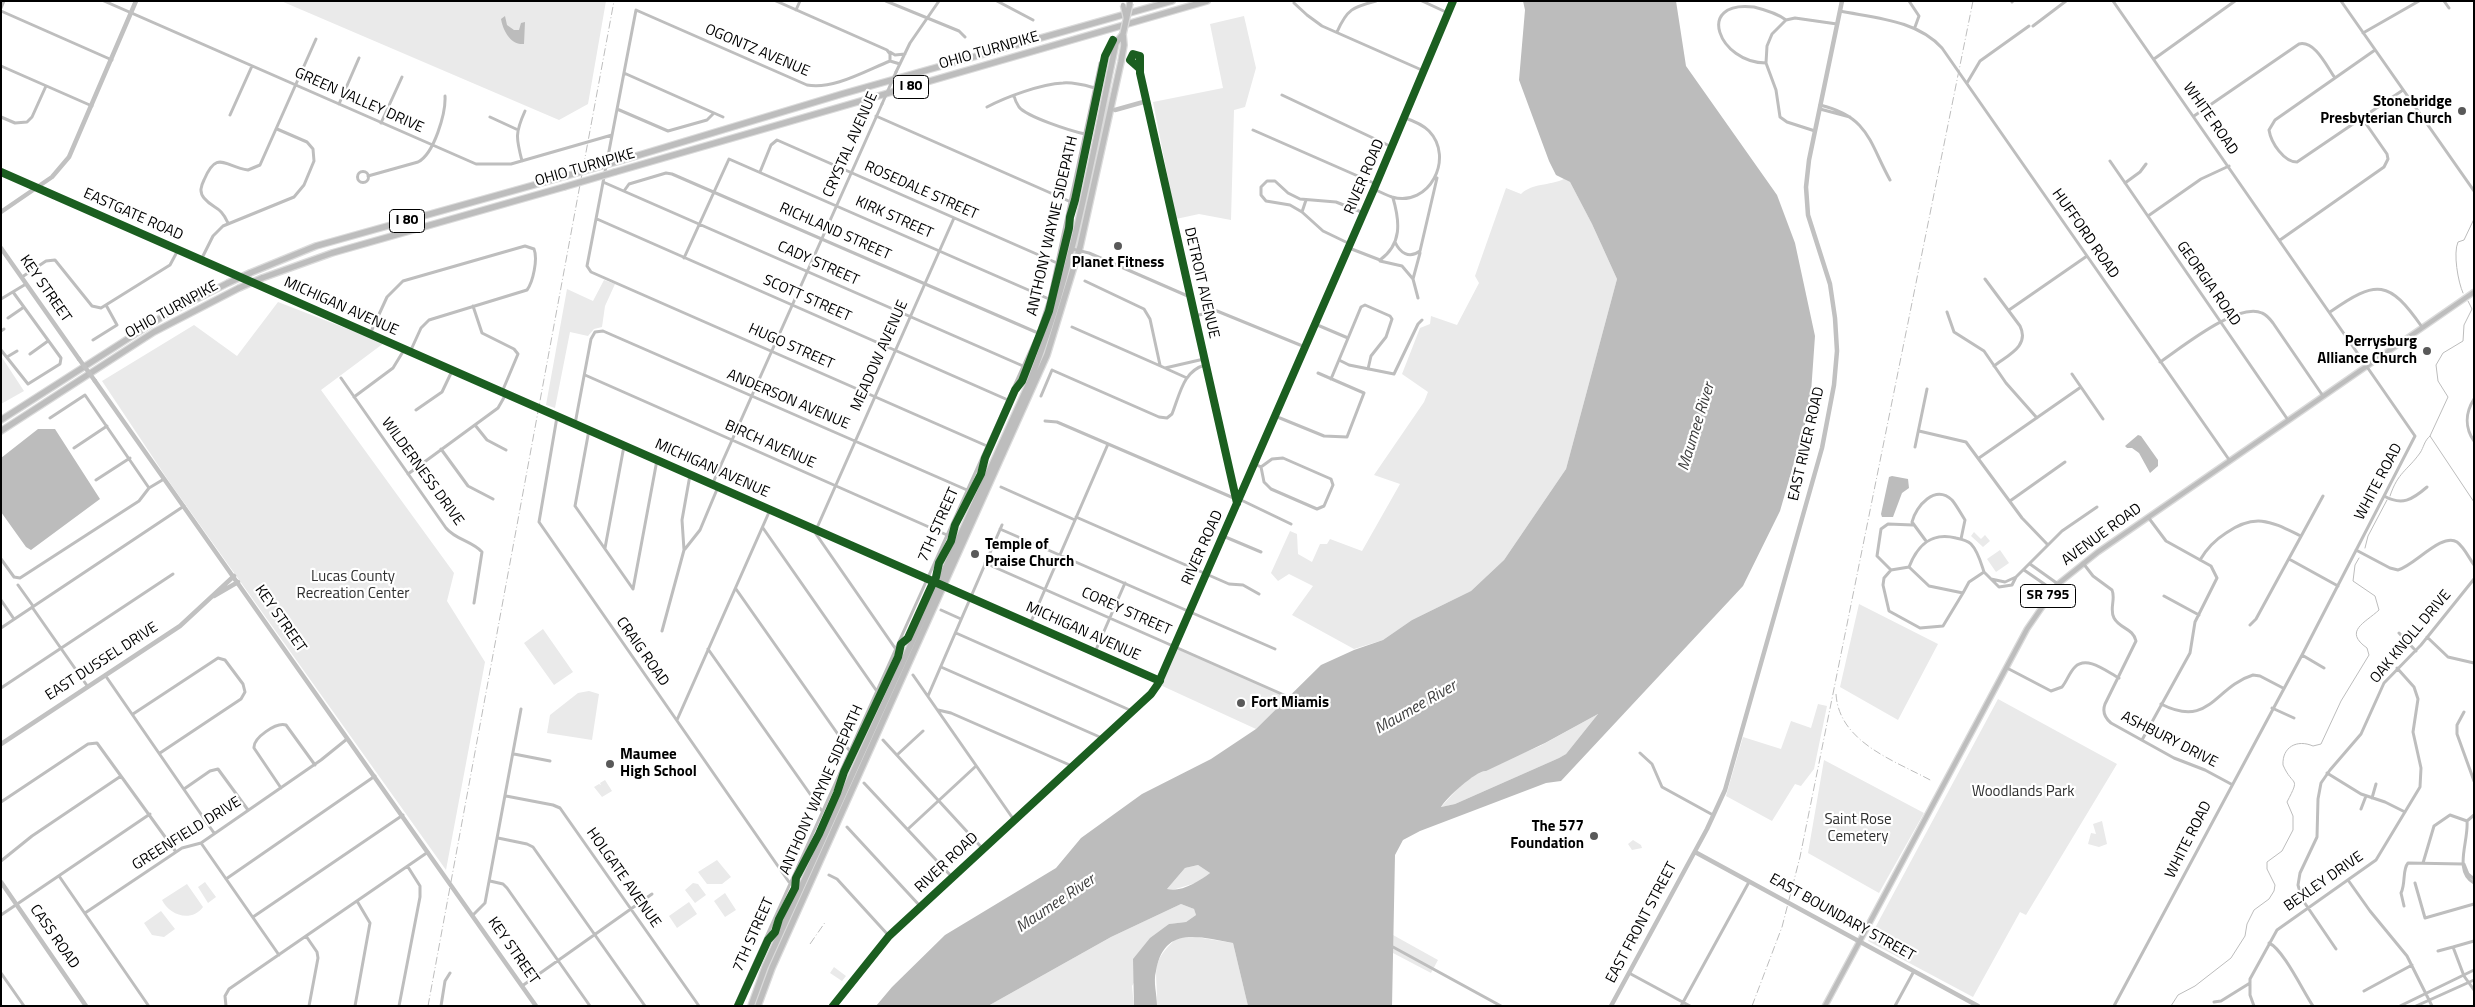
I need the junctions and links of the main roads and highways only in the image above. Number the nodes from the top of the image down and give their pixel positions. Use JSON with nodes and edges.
{"nodes":[{"id":1,"x":1172,"y":1,"type":"edge"},
{"id":2,"x":1207,"y":1,"type":"edge"},
{"id":3,"x":1131,"y":2,"type":"edge"},
{"id":4,"x":1122,"y":3,"type":"edge"},
{"id":5,"x":1126,"y":18,"type":"junction"},
{"id":6,"x":1123,"y":34,"type":"junction"},
{"id":7,"x":1115,"y":110,"type":"road end"},
{"id":8,"x":1095,"y":177,"type":"junction"},
{"id":9,"x":2474,"y":292,"type":"edge"},
{"id":10,"x":1,"y":420,"type":"edge"},
{"id":11,"x":1,"y":431,"type":"edge"},
{"id":12,"x":751,"y":1006,"type":"edge"},
{"id":13,"x":758,"y":1006,"type":"edge"},
{"id":14,"x":1825,"y":1006,"type":"edge"}],
"edges":[{"from":1,"to":10,"type":"highway","name":"OHIO TURNPIKE","number":"I 80","bridge":true},
{"from":2,"to":11,"type":"highway","name":"OHIO TURNPIKE","number":"I 80","bridge":true},
{"from":3,"to":5,"type":"highway","bridge":true},
{"from":4,"to":5,"type":"main road","bridge":true},
{"from":5,"to":6,"type":"highway","bridge":true},
{"from":6,"to":8,"type":"highway"},
{"from":6,"to":12,"type":"highway"},
{"from":7,"to":8,"type":"highway"},
{"from":8,"to":13,"type":"highway"},
{"from":9,"to":14,"type":"main road","name":"AVENUE ROAD","number":"SR 795"}]}
